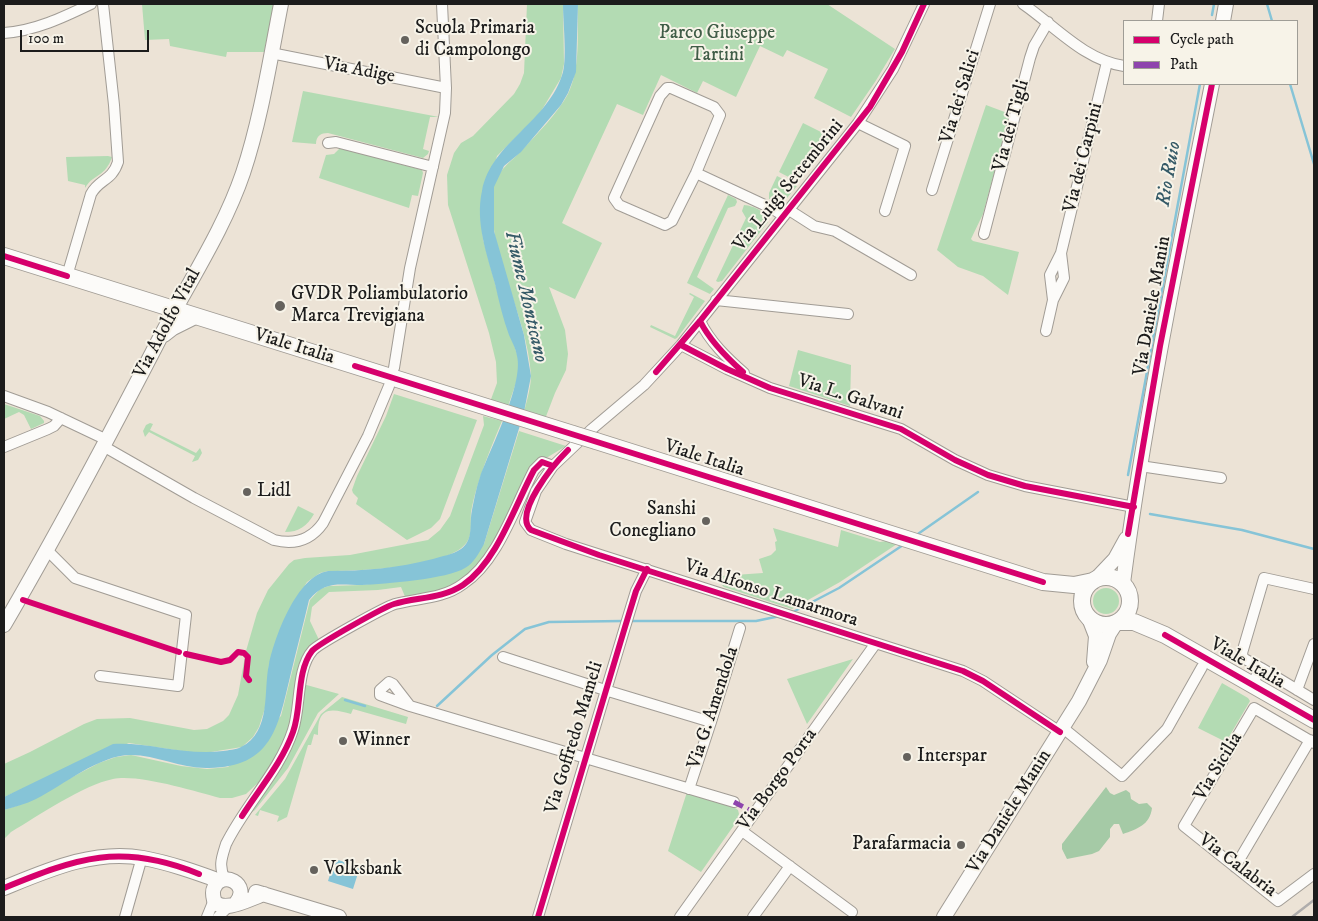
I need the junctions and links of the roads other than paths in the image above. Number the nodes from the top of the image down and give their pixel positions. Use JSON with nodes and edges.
{"nodes":[{"id":1,"x":91,"y":4,"type":"edge"},
{"id":2,"x":103,"y":4,"type":"edge"},
{"id":3,"x":281,"y":4,"type":"edge"},
{"id":4,"x":442,"y":4,"type":"edge"},
{"id":5,"x":924,"y":4,"type":"edge"},
{"id":6,"x":990,"y":4,"type":"edge"},
{"id":7,"x":1023,"y":4,"type":"edge"},
{"id":8,"x":1159,"y":4,"type":"edge"},
{"id":9,"x":1226,"y":4,"type":"edge"},
{"id":10,"x":1157,"y":20,"type":"edge"},
{"id":11,"x":1223,"y":20,"type":"edge"},
{"id":12,"x":1048,"y":22,"type":"junction"},
{"id":13,"x":4,"y":33,"type":"edge"},
{"id":14,"x":271,"y":53,"type":"junction"},
{"id":15,"x":1107,"y":62,"type":"junction"},
{"id":16,"x":1123,"y":66,"type":"edge"},
{"id":17,"x":1212,"y":85,"type":"edge"},
{"id":18,"x":446,"y":88,"type":"junction"},
{"id":19,"x":858,"y":123,"type":"junction"},
{"id":20,"x":328,"y":143,"type":"dead end"},
{"id":21,"x":433,"y":167,"type":"junction"},
{"id":22,"x":696,"y":173,"type":"junction"},
{"id":23,"x":932,"y":190,"type":"dead end"},
{"id":24,"x":885,"y":211,"type":"dead end"},
{"id":25,"x":786,"y":213,"type":"junction"},
{"id":26,"x":984,"y":234,"type":"dead end"},
{"id":27,"x":4,"y":256,"type":"edge"},
{"id":28,"x":911,"y":275,"type":"dead end"},
{"id":29,"x":67,"y":276,"type":"junction"},
{"id":30,"x":189,"y":285,"type":"junction"},
{"id":31,"x":716,"y":300,"type":"junction"},
{"id":32,"x":155,"y":304,"type":"junction"},
{"id":33,"x":175,"y":310,"type":"junction"},
{"id":34,"x":848,"y":314,"type":"dead end"},
{"id":35,"x":195,"y":317,"type":"junction"},
{"id":36,"x":700,"y":321,"type":"junction"},
{"id":37,"x":1046,"y":331,"type":"dead end"},
{"id":38,"x":160,"y":339,"type":"junction"},
{"id":39,"x":681,"y":345,"type":"junction"},
{"id":40,"x":394,"y":368,"type":"dead end"},
{"id":41,"x":755,"y":381,"type":"junction"},
{"id":42,"x":389,"y":386,"type":"dead end"},
{"id":43,"x":4,"y":396,"type":"edge"},
{"id":44,"x":61,"y":418,"type":"junction"},
{"id":45,"x":105,"y":443,"type":"junction"},
{"id":46,"x":4,"y":447,"type":"edge"},
{"id":47,"x":553,"y":466,"type":"junction"},
{"id":48,"x":1140,"y":466,"type":"junction"},
{"id":49,"x":1221,"y":478,"type":"dead end"},
{"id":50,"x":1134,"y":506,"type":"junction"},
{"id":51,"x":1128,"y":534,"type":"junction"},
{"id":52,"x":47,"y":550,"type":"junction"},
{"id":53,"x":647,"y":569,"type":"junction"},
{"id":54,"x":1095,"y":580,"type":"junction"},
{"id":55,"x":1043,"y":582,"type":"junction"},
{"id":56,"x":1126,"y":589,"type":"junction"},
{"id":57,"x":1314,"y":589,"type":"edge"},
{"id":58,"x":1086,"y":611,"type":"junction"},
{"id":59,"x":1118,"y":623,"type":"junction"},
{"id":60,"x":4,"y":625,"type":"edge"},
{"id":61,"x":740,"y":628,"type":"dead end"},
{"id":62,"x":1165,"y":635,"type":"junction"},
{"id":63,"x":876,"y":643,"type":"junction"},
{"id":64,"x":1314,"y":644,"type":"edge"},
{"id":65,"x":504,"y":657,"type":"dead end"},
{"id":66,"x":1202,"y":668,"type":"dead end"},
{"id":67,"x":1261,"y":668,"type":"junction"},
{"id":68,"x":100,"y":676,"type":"dead end"},
{"id":69,"x":1091,"y":680,"type":"junction"},
{"id":70,"x":1252,"y":684,"type":"junction"},
{"id":71,"x":606,"y":690,"type":"junction"},
{"id":72,"x":1297,"y":690,"type":"junction"},
{"id":73,"x":1314,"y":700,"type":"edge"},
{"id":74,"x":1288,"y":705,"type":"junction"},
{"id":75,"x":410,"y":706,"type":"dead end"},
{"id":76,"x":1314,"y":720,"type":"edge"},
{"id":77,"x":1278,"y":721,"type":"junction"},
{"id":78,"x":711,"y":722,"type":"junction"},
{"id":79,"x":1062,"y":730,"type":"junction"},
{"id":80,"x":1312,"y":741,"type":"edge"},
{"id":81,"x":584,"y":757,"type":"junction"},
{"id":82,"x":689,"y":789,"type":"junction"},
{"id":83,"x":734,"y":802,"type":"dead end"},
{"id":84,"x":1184,"y":826,"type":"joint"},
{"id":85,"x":742,"y":831,"type":"junction"},
{"id":86,"x":142,"y":857,"type":"junction"},
{"id":87,"x":790,"y":866,"type":"junction"},
{"id":88,"x":1235,"y":867,"type":"junction"},
{"id":89,"x":1314,"y":874,"type":"edge"},
{"id":90,"x":239,"y":886,"type":"junction"},
{"id":91,"x":218,"y":887,"type":"junction"},
{"id":92,"x":4,"y":888,"type":"edge"},
{"id":93,"x":264,"y":894,"type":"junction"},
{"id":94,"x":228,"y":909,"type":"edge"},
{"id":95,"x":852,"y":912,"type":"dead end"},
{"id":96,"x":125,"y":917,"type":"edge"},
{"id":97,"x":207,"y":917,"type":"edge"},
{"id":98,"x":339,"y":917,"type":"edge"},
{"id":99,"x":538,"y":917,"type":"edge"},
{"id":100,"x":680,"y":917,"type":"edge"},
{"id":101,"x":753,"y":917,"type":"edge"},
{"id":102,"x":944,"y":917,"type":"edge"}],
"edges":[{"from":1,"to":13,"type":"street"},
{"from":2,"to":29,"type":"street"},
{"from":3,"to":14,"type":"street","name":"Via Adolfo Vital"},
{"from":4,"to":18,"type":"street"},
{"from":5,"to":19,"type":"street","name":"Via Luigi Settembrini"},
{"from":6,"to":23,"type":"street","name":"Via dei Salici"},
{"from":7,"to":12,"type":"street"},
{"from":8,"to":10,"type":"street"},
{"from":9,"to":11,"type":"street"},
{"from":12,"to":15,"type":"street"},
{"from":12,"to":26,"type":"street","name":"Via dei Tigli"},
{"from":14,"to":18,"type":"street","name":"Via Adige"},
{"from":14,"to":30,"type":"street","name":"Via Adolfo Vital"},
{"from":15,"to":16,"type":"street"},
{"from":15,"to":37,"type":"street","name":"Via dei Carpini"},
{"from":17,"to":48,"type":"street","name":"Via Daniele Manin"},
{"from":18,"to":21,"type":"street"},
{"from":19,"to":24,"type":"street"},
{"from":19,"to":25,"type":"street","name":"Via Luigi Settembrini"},
{"from":20,"to":21,"type":"street"},
{"from":21,"to":40,"type":"street"},
{"from":22,"to":22,"type":"street"},
{"from":22,"to":25,"type":"street","name":"Via Luigi Settembrini"},
{"from":25,"to":28,"type":"street","name":"Via Luigi Settembrini"},
{"from":25,"to":31,"type":"street","name":"Via Luigi Settembrini"},
{"from":27,"to":29,"type":"main road","name":"Viale Italia"},
{"from":29,"to":32,"type":"main road","name":"Viale Italia"},
{"from":30,"to":32,"type":"street"},
{"from":30,"to":33,"type":"street","name":"Via Adolfo Vital"},
{"from":31,"to":34,"type":"street"},
{"from":31,"to":36,"type":"street","name":"Via Luigi Settembrini"},
{"from":32,"to":33,"type":"main road","name":"Viale Italia"},
{"from":33,"to":35,"type":"main road","name":"Viale Italia"},
{"from":33,"to":38,"type":"street","name":"Via Adolfo Vital"},
{"from":35,"to":38,"type":"street"},
{"from":35,"to":55,"type":"main road","name":"Viale Italia","bridge":true},
{"from":36,"to":39,"type":"street","name":"Via Luigi Settembrini"},
{"from":36,"to":41,"type":"street"},
{"from":38,"to":45,"type":"street","name":"Via Adolfo Vital"},
{"from":39,"to":41,"type":"street","name":"Via L. Galvani"},
{"from":39,"to":47,"type":"street","name":"Via Luigi Settembrini"},
{"from":41,"to":50,"type":"street","name":"Via L. Galvani"},
{"from":42,"to":45,"type":"street"},
{"from":43,"to":44,"type":"street"},
{"from":44,"to":45,"type":"street"},
{"from":44,"to":46,"type":"street"},
{"from":45,"to":52,"type":"street","name":"Via Adolfo Vital"},
{"from":47,"to":53,"type":"street","name":"Via Alfonso Lamarmora"},
{"from":47,"to":91,"type":"street","name":"Via Luigi Settembrini"},
{"from":48,"to":49,"type":"street"},
{"from":48,"to":50,"type":"street","name":"Via Daniele Manin"},
{"from":50,"to":51,"type":"street","name":"Via Daniele Manin"},
{"from":51,"to":54,"type":"street","name":"Via Daniele Manin"},
{"from":51,"to":56,"type":"street","name":"Via Daniele Manin"},
{"from":52,"to":60,"type":"street","name":"Via Adolfo Vital"},
{"from":52,"to":68,"type":"street"},
{"from":53,"to":63,"type":"street","name":"Via Alfonso Lamarmora"},
{"from":53,"to":71,"type":"street","name":"Via Goffredo Mameli"},
{"from":54,"to":55,"type":"main road","name":"Viale Italia"},
{"from":54,"to":56,"type":"main road"},
{"from":54,"to":58,"type":"main road"},
{"from":55,"to":58,"type":"main road","name":"Viale Italia"},
{"from":56,"to":59,"type":"main road"},
{"from":56,"to":62,"type":"main road","name":"Viale Italia"},
{"from":57,"to":67,"type":"street"},
{"from":58,"to":59,"type":"main road"},
{"from":58,"to":69,"type":"street","name":"Via Daniele Manin"},
{"from":59,"to":62,"type":"main road","name":"Viale Italia"},
{"from":59,"to":69,"type":"street","name":"Via Daniele Manin"},
{"from":61,"to":78,"type":"street","name":"Via G. Amendola"},
{"from":62,"to":70,"type":"main road","name":"Viale Italia"},
{"from":63,"to":79,"type":"street","name":"Via Alfonso Lamarmora"},
{"from":63,"to":85,"type":"street","name":"Via Borgo Porta"},
{"from":64,"to":72,"type":"street"},
{"from":65,"to":71,"type":"street"},
{"from":66,"to":79,"type":"street","name":"Via Alfonso Lamarmora"},
{"from":67,"to":70,"type":"street"},
{"from":67,"to":72,"type":"street"},
{"from":69,"to":79,"type":"street","name":"Via Daniele Manin"},
{"from":70,"to":74,"type":"main road","name":"Viale Italia"},
{"from":71,"to":78,"type":"street"},
{"from":71,"to":81,"type":"street","name":"Via Goffredo Mameli"},
{"from":72,"to":73,"type":"street"},
{"from":74,"to":76,"type":"main road","name":"Viale Italia"},
{"from":74,"to":77,"type":"street"},
{"from":75,"to":81,"type":"street","name":"Via G. Amendola"},
{"from":77,"to":80,"type":"street"},
{"from":77,"to":84,"type":"street","name":"Via Sicilia"},
{"from":78,"to":82,"type":"street","name":"Via G. Amendola"},
{"from":79,"to":102,"type":"street","name":"Via Daniele Manin"},
{"from":80,"to":88,"type":"street"},
{"from":81,"to":82,"type":"street","name":"Via G. Amendola"},
{"from":81,"to":99,"type":"street","name":"Via Goffredo Mameli"},
{"from":82,"to":83,"type":"street","name":"Via G. Amendola"},
{"from":84,"to":88,"type":"street","name":"Via Calabria"},
{"from":85,"to":87,"type":"street"},
{"from":85,"to":100,"type":"street","name":"Via Borgo Porta"},
{"from":86,"to":91,"type":"street"},
{"from":86,"to":92,"type":"street"},
{"from":86,"to":96,"type":"street"},
{"from":87,"to":95,"type":"street"},
{"from":87,"to":101,"type":"street"},
{"from":88,"to":89,"type":"street","name":"Via Calabria"},
{"from":90,"to":91,"type":"street"},
{"from":90,"to":93,"type":"street"},
{"from":90,"to":94,"type":"street"},
{"from":91,"to":94,"type":"street"},
{"from":91,"to":97,"type":"street"},
{"from":93,"to":94,"type":"street"},
{"from":93,"to":98,"type":"street"}]}
